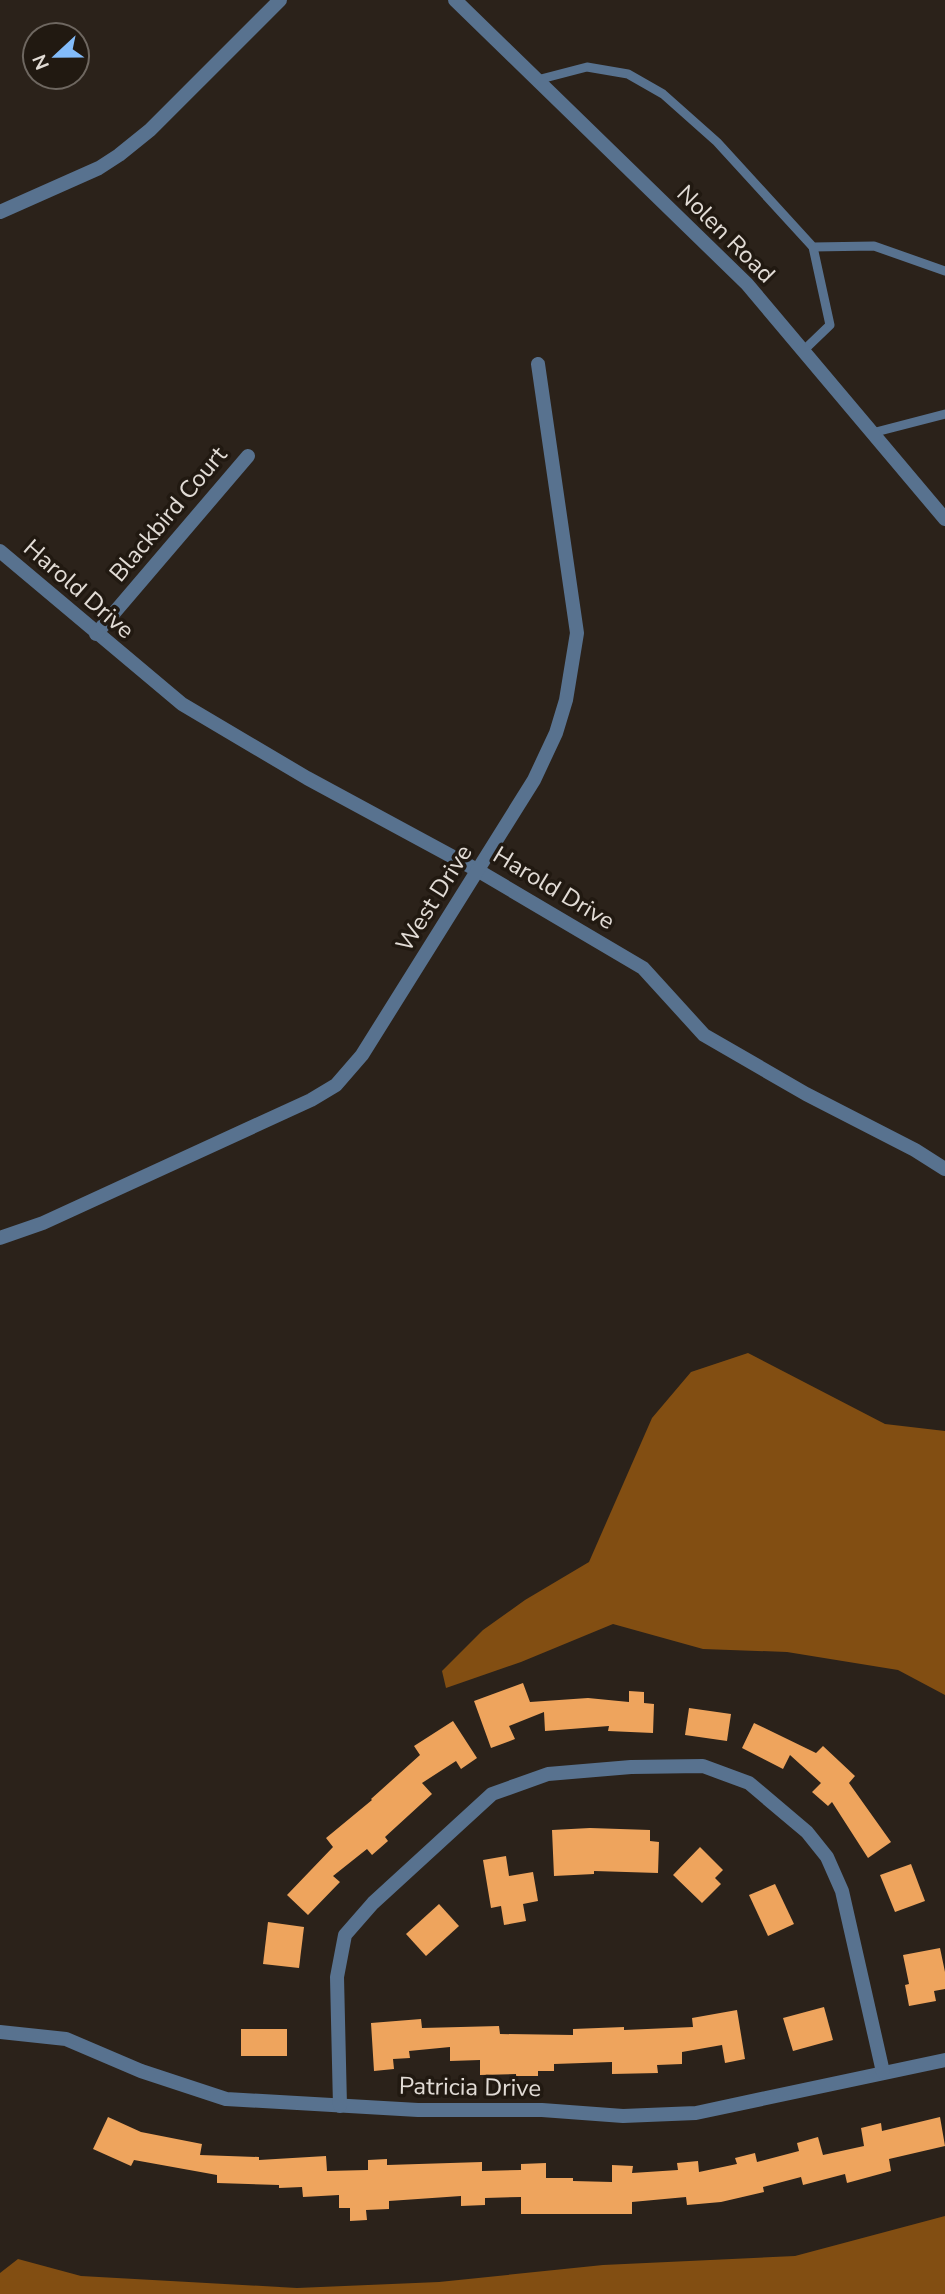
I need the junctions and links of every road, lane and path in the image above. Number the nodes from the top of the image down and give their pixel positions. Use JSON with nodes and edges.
{"nodes":[{"id":1,"x":280,"y":0,"type":"edge"},
{"id":2,"x":455,"y":0,"type":"edge"},
{"id":3,"x":537,"y":80,"type":"junction"},
{"id":4,"x":0,"y":212,"type":"edge"},
{"id":5,"x":813,"y":247,"type":"junction"},
{"id":6,"x":945,"y":271,"type":"edge"},
{"id":7,"x":803,"y":351,"type":"junction"},
{"id":8,"x":538,"y":364,"type":"dead end"},
{"id":9,"x":945,"y":414,"type":"edge"},
{"id":10,"x":872,"y":433,"type":"junction"},
{"id":11,"x":248,"y":456,"type":"dead end"},
{"id":12,"x":945,"y":519,"type":"edge"},
{"id":13,"x":0,"y":551,"type":"edge"},
{"id":14,"x":96,"y":634,"type":"junction"},
{"id":15,"x":477,"y":870,"type":"junction"},
{"id":16,"x":945,"y":1169,"type":"edge"},
{"id":17,"x":0,"y":1238,"type":"edge"},
{"id":18,"x":0,"y":2032,"type":"edge"},
{"id":19,"x":945,"y":2060,"type":"edge"},
{"id":20,"x":883,"y":2072,"type":"junction"},
{"id":21,"x":340,"y":2106,"type":"junction"}],
"edges":[{"from":1,"to":4,"type":"street"},
{"from":2,"to":3,"type":"street","name":"Nolen Road"},
{"from":3,"to":5,"type":"lane"},
{"from":3,"to":7,"type":"street","name":"Nolen Road"},
{"from":5,"to":6,"type":"lane"},
{"from":5,"to":7,"type":"lane"},
{"from":7,"to":10,"type":"street","name":"Nolen Road"},
{"from":8,"to":15,"type":"street","name":"West Drive"},
{"from":9,"to":10,"type":"lane"},
{"from":10,"to":12,"type":"street","name":"Nolen Road"},
{"from":11,"to":14,"type":"street","name":"Blackbird Court"},
{"from":13,"to":14,"type":"street","name":"Harold Drive"},
{"from":14,"to":15,"type":"street","name":"Harold Drive"},
{"from":15,"to":16,"type":"street","name":"Harold Drive"},
{"from":15,"to":17,"type":"street","name":"West Drive"},
{"from":18,"to":21,"type":"street","name":"Patricia Drive"},
{"from":19,"to":20,"type":"street","name":"Patricia Drive"},
{"from":20,"to":21,"type":"street","name":"Patricia Drive"},
{"from":20,"to":21,"type":"street"}]}
